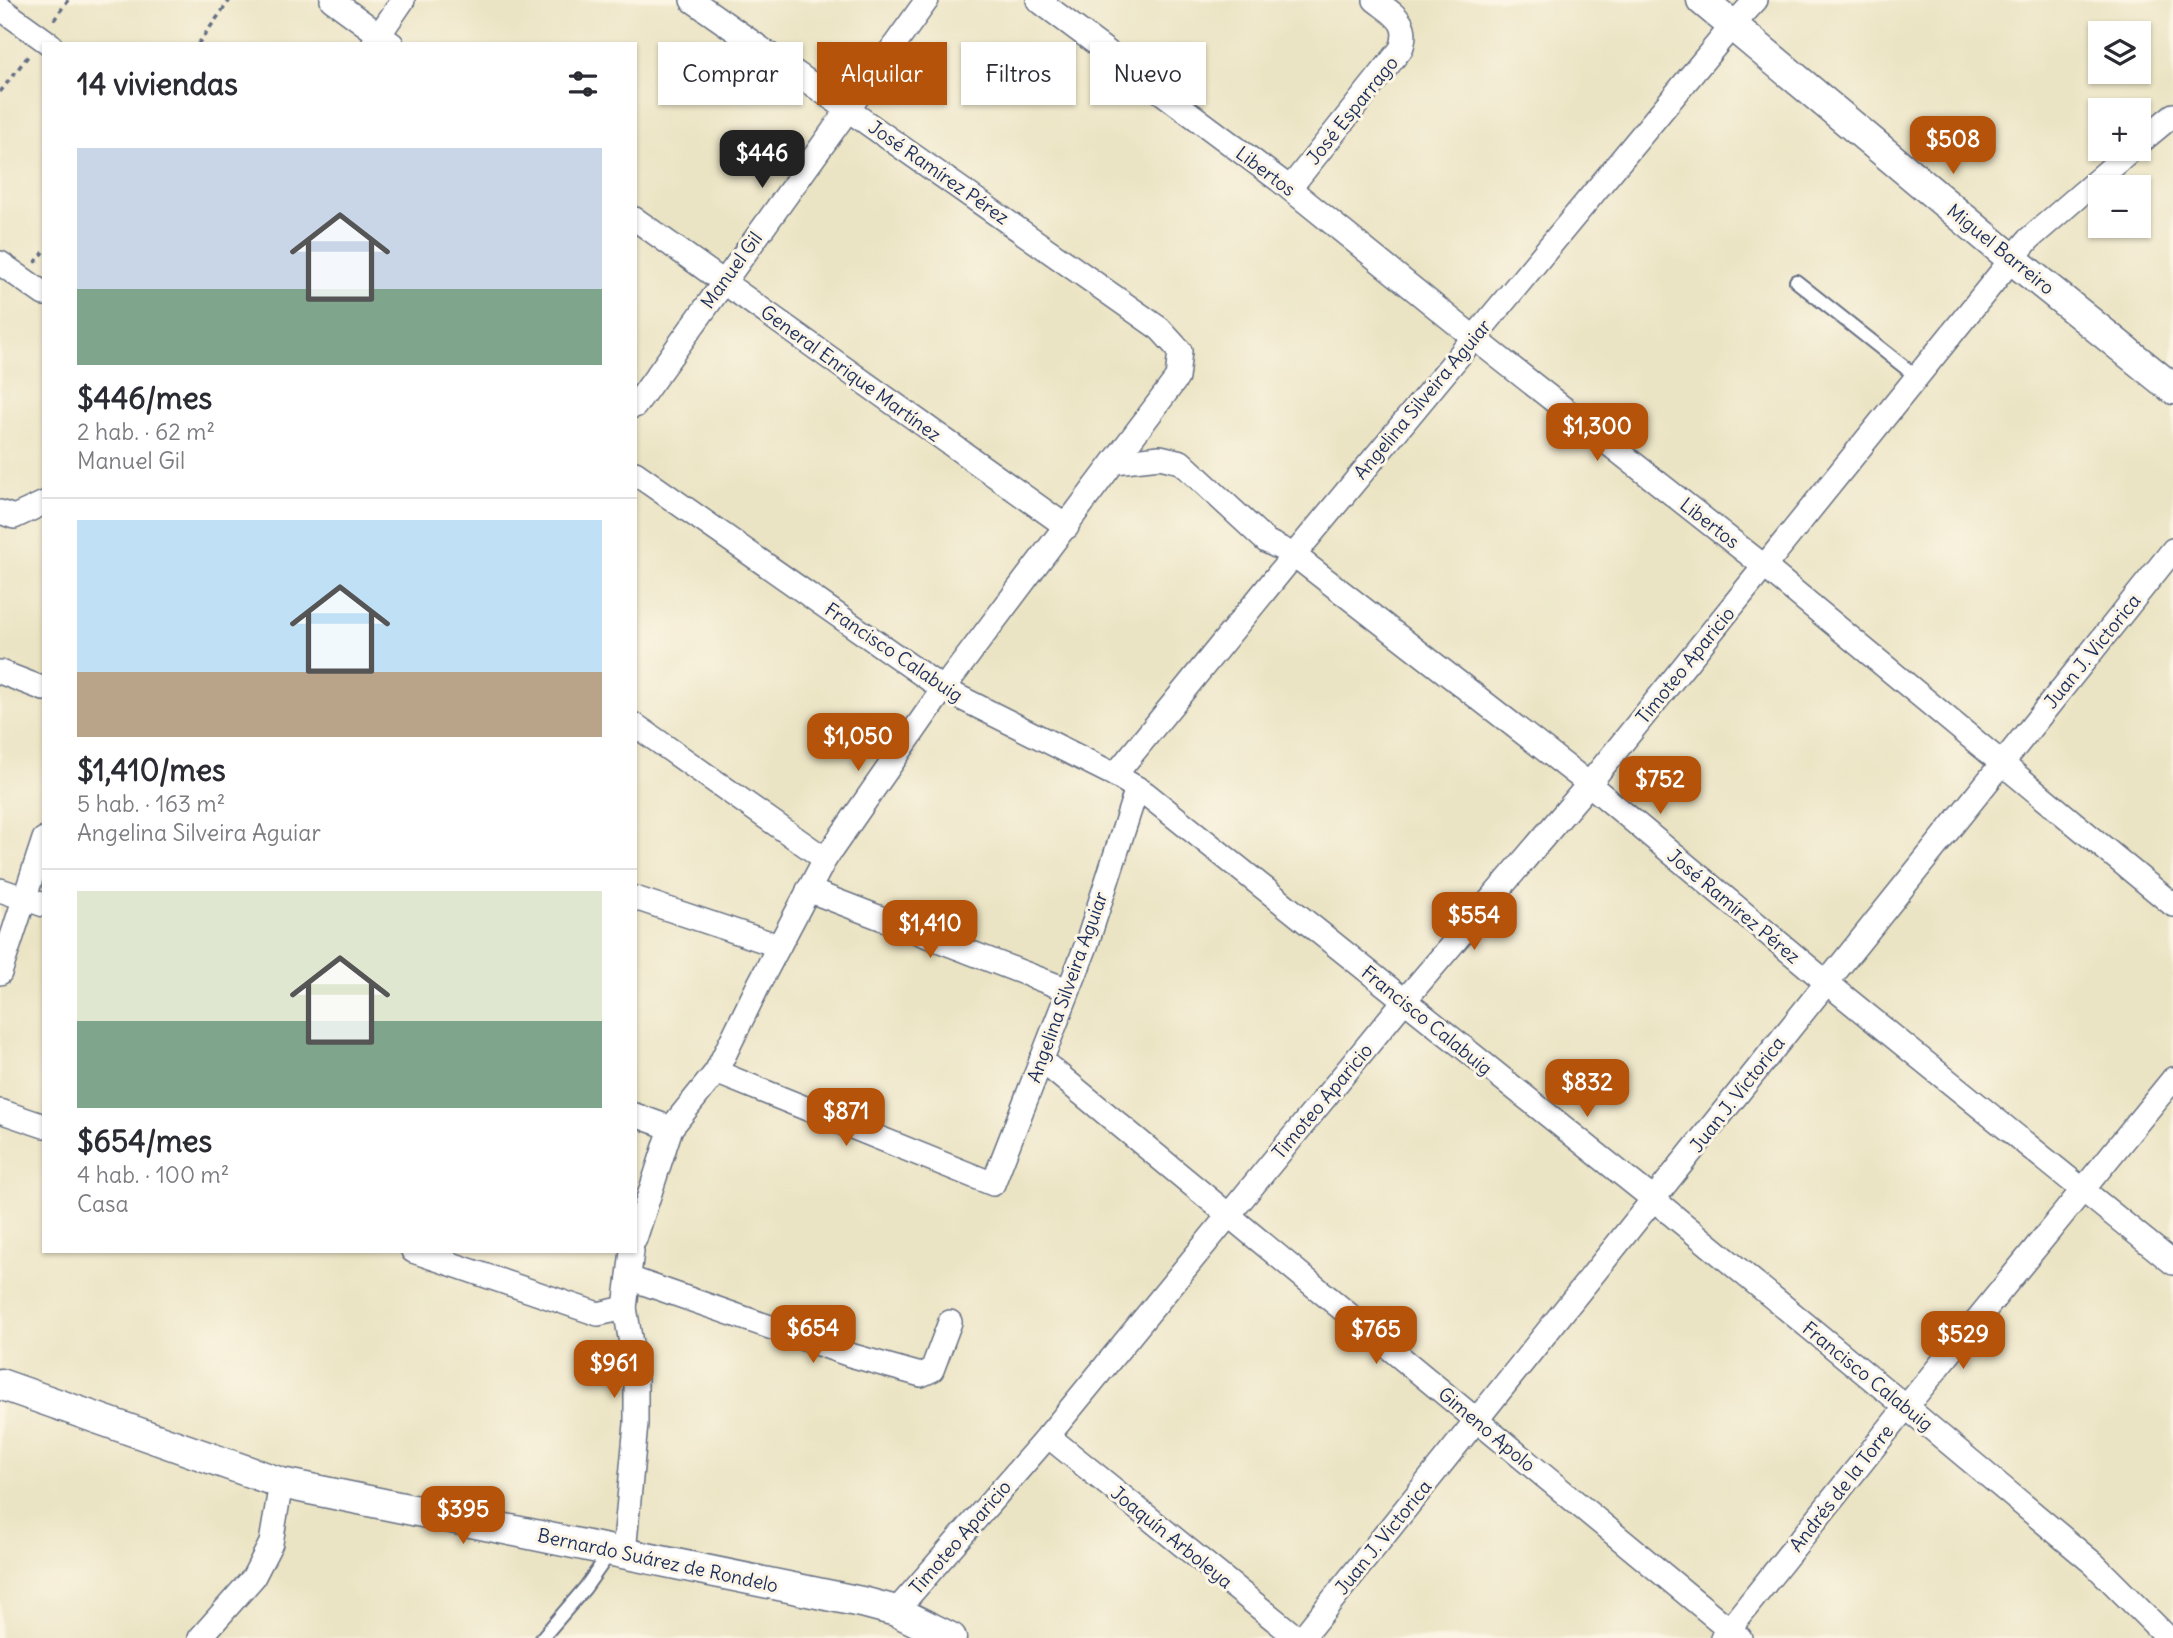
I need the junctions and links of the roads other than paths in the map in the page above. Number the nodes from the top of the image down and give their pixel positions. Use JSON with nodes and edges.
{"nodes":[{"id":1,"x":332,"y":0,"type":"edge"},
{"id":2,"x":403,"y":0,"type":"edge"},
{"id":3,"x":692,"y":0,"type":"edge"},
{"id":4,"x":927,"y":0,"type":"edge"},
{"id":5,"x":1038,"y":0,"type":"edge"},
{"id":6,"x":1375,"y":0,"type":"edge"},
{"id":7,"x":1703,"y":0,"type":"edge"},
{"id":8,"x":1756,"y":0,"type":"edge"},
{"id":9,"x":0,"y":8,"type":"edge"},
{"id":10,"x":1732,"y":26,"type":"junction"},
{"id":11,"x":381,"y":41,"type":"edge"},
{"id":12,"x":47,"y":42,"type":"edge"},
{"id":13,"x":848,"y":109,"type":"junction"},
{"id":14,"x":2173,"y":114,"type":"edge"},
{"id":15,"x":2151,"y":133,"type":"edge"},
{"id":16,"x":2119,"y":161,"type":"edge"},
{"id":17,"x":1290,"y":188,"type":"junction"},
{"id":18,"x":637,"y":220,"type":"edge"},
{"id":19,"x":2012,"y":259,"type":"junction"},
{"id":20,"x":0,"y":263,"type":"edge"},
{"id":21,"x":723,"y":281,"type":"junction"},
{"id":22,"x":1796,"y":281,"type":"dead end"},
{"id":23,"x":42,"y":293,"type":"edge"},
{"id":24,"x":1473,"y":337,"type":"junction"},
{"id":25,"x":1917,"y":377,"type":"junction"},
{"id":26,"x":2173,"y":389,"type":"edge"},
{"id":27,"x":637,"y":403,"type":"edge"},
{"id":28,"x":1115,"y":462,"type":"junction"},
{"id":29,"x":637,"y":473,"type":"edge"},
{"id":30,"x":42,"y":504,"type":"edge"},
{"id":31,"x":0,"y":512,"type":"edge"},
{"id":32,"x":1067,"y":527,"type":"junction"},
{"id":33,"x":2173,"y":550,"type":"edge"},
{"id":34,"x":1294,"y":555,"type":"junction"},
{"id":35,"x":1765,"y":566,"type":"junction"},
{"id":36,"x":0,"y":672,"type":"edge"},
{"id":37,"x":42,"y":688,"type":"edge"},
{"id":38,"x":943,"y":689,"type":"junction"},
{"id":39,"x":637,"y":726,"type":"edge"},
{"id":40,"x":2003,"y":762,"type":"junction"},
{"id":41,"x":1115,"y":775,"type":"junction"},
{"id":42,"x":1588,"y":784,"type":"junction"},
{"id":43,"x":1137,"y":788,"type":"junction"},
{"id":44,"x":42,"y":851,"type":"edge"},
{"id":45,"x":825,"y":859,"type":"junction"},
{"id":46,"x":0,"y":890,"type":"edge"},
{"id":47,"x":808,"y":890,"type":"junction"},
{"id":48,"x":637,"y":899,"type":"edge"},
{"id":49,"x":34,"y":901,"type":"edge"},
{"id":50,"x":2173,"y":905,"type":"edge"},
{"id":51,"x":779,"y":946,"type":"junction"},
{"id":52,"x":0,"y":973,"type":"edge"},
{"id":53,"x":1826,"y":982,"type":"junction"},
{"id":54,"x":1068,"y":990,"type":"junction"},
{"id":55,"x":1404,"y":1001,"type":"junction"},
{"id":56,"x":1041,"y":1060,"type":"junction"},
{"id":57,"x":716,"y":1072,"type":"junction"},
{"id":58,"x":2173,"y":1079,"type":"edge"},
{"id":59,"x":0,"y":1111,"type":"edge"},
{"id":60,"x":637,"y":1116,"type":"edge"},
{"id":61,"x":42,"y":1125,"type":"edge"},
{"id":62,"x":671,"y":1128,"type":"junction"},
{"id":63,"x":2084,"y":1189,"type":"junction"},
{"id":64,"x":1653,"y":1199,"type":"junction"},
{"id":65,"x":1228,"y":1214,"type":"junction"},
{"id":66,"x":637,"y":1233,"type":"edge"},
{"id":67,"x":420,"y":1253,"type":"edge"},
{"id":68,"x":632,"y":1253,"type":"edge"},
{"id":69,"x":2173,"y":1263,"type":"edge"},
{"id":70,"x":629,"y":1278,"type":"junction"},
{"id":71,"x":625,"y":1308,"type":"junction"},
{"id":72,"x":950,"y":1322,"type":"dead end"},
{"id":73,"x":1,"y":1388,"type":"edge"},
{"id":74,"x":1906,"y":1407,"type":"junction"},
{"id":75,"x":1476,"y":1420,"type":"junction"},
{"id":76,"x":1048,"y":1436,"type":"junction"},
{"id":77,"x":281,"y":1483,"type":"junction"},
{"id":78,"x":617,"y":1552,"type":"junction"},
{"id":79,"x":896,"y":1611,"type":"junction"},
{"id":80,"x":1730,"y":1635,"type":"edge"},
{"id":81,"x":201,"y":1638,"type":"edge"},
{"id":82,"x":542,"y":1638,"type":"edge"},
{"id":83,"x":951,"y":1638,"type":"edge"},
{"id":84,"x":1297,"y":1638,"type":"edge"},
{"id":85,"x":1302,"y":1638,"type":"edge"},
{"id":86,"x":2168,"y":1638,"type":"edge"}],
"edges":[{"from":1,"to":11,"type":"street"},
{"from":2,"to":11,"type":"street"},
{"from":3,"to":13,"type":"street","name":"José Ramírez Pérez"},
{"from":4,"to":13,"type":"street","name":"Manuel Gil"},
{"from":5,"to":17,"type":"street","name":"Libertos"},
{"from":6,"to":17,"type":"street","name":"José Esparrago"},
{"from":7,"to":10,"type":"street","name":"Miguel Barreiro"},
{"from":8,"to":10,"type":"street","name":"Angelina Silveira Aguiar"},
{"from":9,"to":12,"type":"street"},
{"from":10,"to":19,"type":"street","name":"Miguel Barreiro"},
{"from":10,"to":24,"type":"street","name":"Angelina Silveira Aguiar"},
{"from":13,"to":21,"type":"street","name":"Manuel Gil"},
{"from":13,"to":28,"type":"street","name":"José Ramírez Pérez"},
{"from":14,"to":15,"type":"street"},
{"from":16,"to":19,"type":"street","name":"Timoteo Aparicio"},
{"from":17,"to":24,"type":"street","name":"Libertos"},
{"from":18,"to":21,"type":"street","name":"General Enrique Martínez"},
{"from":19,"to":25,"type":"street","name":"Timoteo Aparicio"},
{"from":19,"to":26,"type":"street","name":"Miguel Barreiro"},
{"from":20,"to":23,"type":"street"},
{"from":21,"to":27,"type":"street","name":"Manuel Gil"},
{"from":21,"to":32,"type":"street","name":"General Enrique Martínez"},
{"from":22,"to":25,"type":"lane"},
{"from":24,"to":34,"type":"street","name":"Angelina Silveira Aguiar"},
{"from":24,"to":35,"type":"street","name":"Libertos"},
{"from":25,"to":35,"type":"street","name":"Timoteo Aparicio"},
{"from":28,"to":32,"type":"street"},
{"from":28,"to":34,"type":"street","name":"José Ramírez Pérez"},
{"from":29,"to":38,"type":"street","name":"Francisco Calabuig"},
{"from":30,"to":31,"type":"street"},
{"from":32,"to":38,"type":"street"},
{"from":33,"to":40,"type":"street","name":"Juan J. Victorica"},
{"from":34,"to":41,"type":"street","name":"Angelina Silveira Aguiar"},
{"from":34,"to":42,"type":"street","name":"José Ramírez Pérez"},
{"from":35,"to":40,"type":"street","name":"Libertos"},
{"from":35,"to":42,"type":"street","name":"Timoteo Aparicio"},
{"from":36,"to":37,"type":"street"},
{"from":38,"to":41,"type":"street","name":"Francisco Calabuig"},
{"from":38,"to":45,"type":"street"},
{"from":39,"to":45,"type":"street"},
{"from":40,"to":50,"type":"street","name":"Libertos"},
{"from":40,"to":53,"type":"street","name":"Juan J. Victorica"},
{"from":41,"to":43,"type":"street","name":"Francisco Calabuig"},
{"from":42,"to":53,"type":"street","name":"José Ramírez Pérez"},
{"from":42,"to":55,"type":"street","name":"Timoteo Aparicio"},
{"from":43,"to":54,"type":"street","name":"Angelina Silveira Aguiar"},
{"from":43,"to":55,"type":"street","name":"Francisco Calabuig"},
{"from":44,"to":49,"type":"street"},
{"from":45,"to":47,"type":"street"},
{"from":46,"to":49,"type":"street"},
{"from":47,"to":51,"type":"street"},
{"from":47,"to":54,"type":"street"},
{"from":48,"to":51,"type":"street"},
{"from":49,"to":52,"type":"street"},
{"from":51,"to":57,"type":"street"},
{"from":53,"to":63,"type":"street","name":"José Ramírez Pérez"},
{"from":53,"to":64,"type":"street","name":"Juan J. Victorica"},
{"from":54,"to":56,"type":"street","name":"Angelina Silveira Aguiar"},
{"from":55,"to":64,"type":"street","name":"Francisco Calabuig"},
{"from":55,"to":65,"type":"street","name":"Timoteo Aparicio"},
{"from":56,"to":57,"type":"street","name":"Angelina Silveira Aguiar"},
{"from":56,"to":65,"type":"street","name":"Gimeno Apolo"},
{"from":57,"to":62,"type":"street"},
{"from":58,"to":63,"type":"street","name":"Andrés de la Torre"},
{"from":59,"to":61,"type":"street"},
{"from":60,"to":62,"type":"street"},
{"from":62,"to":66,"type":"street"},
{"from":63,"to":69,"type":"street","name":"José Ramírez Pérez"},
{"from":63,"to":74,"type":"street","name":"Andrés de la Torre"},
{"from":64,"to":74,"type":"street","name":"Francisco Calabuig"},
{"from":64,"to":75,"type":"street","name":"Juan J. Victorica"},
{"from":65,"to":75,"type":"street","name":"Gimeno Apolo"},
{"from":65,"to":76,"type":"street","name":"Timoteo Aparicio"},
{"from":67,"to":71,"type":"street"},
{"from":68,"to":70,"type":"street"},
{"from":70,"to":71,"type":"street"},
{"from":70,"to":72,"type":"street"},
{"from":71,"to":78,"type":"street"},
{"from":73,"to":77,"type":"street","name":"Bernardo Suárez de Rondelo"},
{"from":74,"to":80,"type":"street","name":"Andrés de la Torre"},
{"from":74,"to":86,"type":"street","name":"Francisco Calabuig"},
{"from":75,"to":80,"type":"street","name":"Gimeno Apolo"},
{"from":75,"to":85,"type":"street","name":"Juan J. Victorica"},
{"from":76,"to":79,"type":"street","name":"Timoteo Aparicio"},
{"from":76,"to":84,"type":"street","name":"Joaquín Arboleya"},
{"from":77,"to":78,"type":"street","name":"Bernardo Suárez de Rondelo"},
{"from":77,"to":81,"type":"street"},
{"from":78,"to":79,"type":"street","name":"Bernardo Suárez de Rondelo"},
{"from":78,"to":82,"type":"lane"},
{"from":79,"to":83,"type":"street","name":"Bernardo Suárez de Rondelo"}]}
